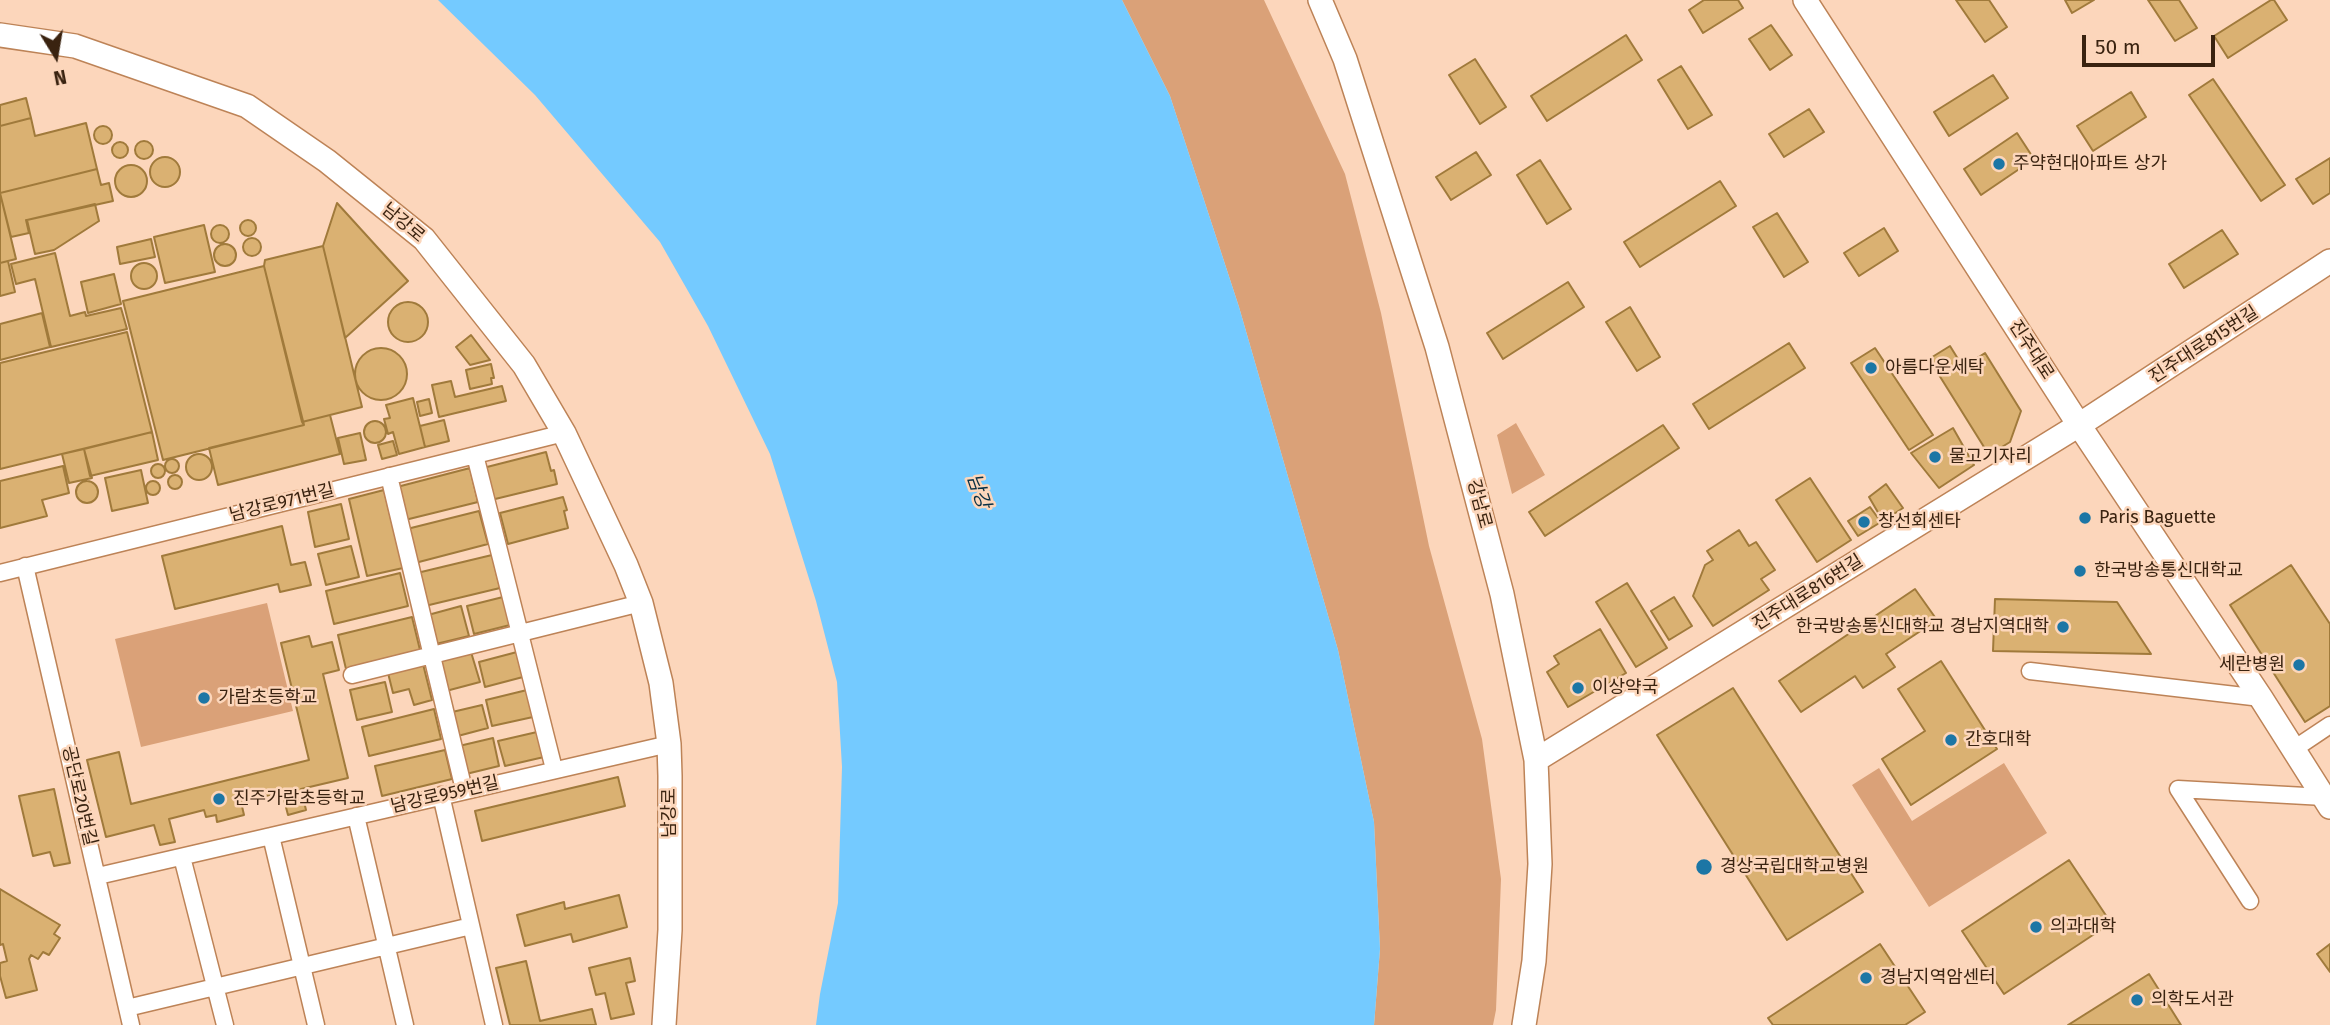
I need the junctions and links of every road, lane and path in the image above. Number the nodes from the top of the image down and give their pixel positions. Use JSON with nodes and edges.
{"nodes":[{"id":1,"x":1320,"y":0,"type":"edge"},
{"id":2,"x":1805,"y":0,"type":"edge"},
{"id":3,"x":0,"y":35,"type":"edge"},
{"id":4,"x":2329,"y":264,"type":"edge"},
{"id":5,"x":2079,"y":425,"type":"junction"},
{"id":6,"x":564,"y":433,"type":"junction"},
{"id":7,"x":475,"y":455,"type":"junction"},
{"id":8,"x":389,"y":476,"type":"junction"},
{"id":9,"x":25,"y":566,"type":"junction"},
{"id":10,"x":0,"y":573,"type":"edge"},
{"id":11,"x":641,"y":603,"type":"junction"},
{"id":12,"x":520,"y":634,"type":"junction"},
{"id":13,"x":432,"y":656,"type":"junction"},
{"id":14,"x":2030,"y":671,"type":"dead end"},
{"id":15,"x":352,"y":675,"type":"dead end"},
{"id":16,"x":2261,"y":698,"type":"junction"},
{"id":17,"x":2330,"y":725,"type":"edge"},
{"id":18,"x":669,"y":744,"type":"junction"},
{"id":19,"x":2294,"y":749,"type":"junction"},
{"id":20,"x":1536,"y":760,"type":"junction"},
{"id":21,"x":554,"y":769,"type":"junction"},
{"id":22,"x":464,"y":790,"type":"junction"},
{"id":23,"x":441,"y":795,"type":"junction"},
{"id":24,"x":2327,"y":802,"type":"edge"},
{"id":25,"x":356,"y":816,"type":"junction"},
{"id":26,"x":271,"y":836,"type":"junction"},
{"id":27,"x":182,"y":856,"type":"junction"},
{"id":28,"x":98,"y":876,"type":"junction"},
{"id":29,"x":2250,"y":901,"type":"dead end"},
{"id":30,"x":471,"y":926,"type":"junction"},
{"id":31,"x":386,"y":946,"type":"junction"},
{"id":32,"x":302,"y":966,"type":"junction"},
{"id":33,"x":216,"y":987,"type":"junction"},
{"id":34,"x":127,"y":1008,"type":"junction"},
{"id":35,"x":131,"y":1025,"type":"edge"},
{"id":36,"x":225,"y":1025,"type":"edge"},
{"id":37,"x":316,"y":1025,"type":"edge"},
{"id":38,"x":405,"y":1025,"type":"edge"},
{"id":39,"x":494,"y":1025,"type":"edge"},
{"id":40,"x":664,"y":1025,"type":"edge"},
{"id":41,"x":1524,"y":1025,"type":"edge"}],
"edges":[{"from":1,"to":20,"type":"street","name":"강남로"},
{"from":2,"to":5,"type":"street","name":"진주대로"},
{"from":3,"to":6,"type":"street","name":"남강로"},
{"from":4,"to":5,"type":"street","name":"진주대로815번길"},
{"from":5,"to":16,"type":"street","name":"진주대로"},
{"from":5,"to":20,"type":"street","name":"진주대로816번길"},
{"from":6,"to":7,"type":"street","name":"남강로971번길"},
{"from":6,"to":11,"type":"street","name":"남강로"},
{"from":7,"to":8,"type":"street","name":"남강로971번길"},
{"from":7,"to":12,"type":"street"},
{"from":8,"to":9,"type":"street","name":"남강로971번길"},
{"from":8,"to":13,"type":"street"},
{"from":9,"to":10,"type":"street","name":"남강로971번길"},
{"from":9,"to":28,"type":"street","name":"공단로20번길"},
{"from":11,"to":12,"type":"street"},
{"from":11,"to":18,"type":"street","name":"남강로"},
{"from":12,"to":13,"type":"street"},
{"from":12,"to":21,"type":"street"},
{"from":13,"to":15,"type":"street"},
{"from":13,"to":22,"type":"street"},
{"from":14,"to":16,"type":"street"},
{"from":16,"to":19,"type":"street","name":"진주대로"},
{"from":17,"to":19,"type":"street"},
{"from":18,"to":21,"type":"street","name":"남강로959번길"},
{"from":18,"to":40,"type":"street","name":"남강로"},
{"from":19,"to":24,"type":"street","name":"진주대로"},
{"from":20,"to":41,"type":"street","name":"강남로"},
{"from":21,"to":22,"type":"street","name":"남강로959번길"},
{"from":22,"to":23,"type":"street","name":"남강로959번길"},
{"from":23,"to":25,"type":"street","name":"남강로959번길"},
{"from":23,"to":30,"type":"street"},
{"from":24,"to":29,"type":"street"},
{"from":25,"to":26,"type":"street","name":"남강로959번길"},
{"from":25,"to":31,"type":"street"},
{"from":26,"to":27,"type":"street","name":"남강로959번길"},
{"from":26,"to":32,"type":"street"},
{"from":27,"to":28,"type":"street","name":"남강로959번길"},
{"from":27,"to":33,"type":"street"},
{"from":28,"to":34,"type":"street","name":"공단로20번길"},
{"from":30,"to":31,"type":"street"},
{"from":30,"to":39,"type":"street"},
{"from":31,"to":32,"type":"street"},
{"from":31,"to":38,"type":"street"},
{"from":32,"to":33,"type":"street"},
{"from":32,"to":37,"type":"street"},
{"from":33,"to":34,"type":"street"},
{"from":33,"to":36,"type":"street"},
{"from":34,"to":35,"type":"street","name":"공단로20번길"}]}
